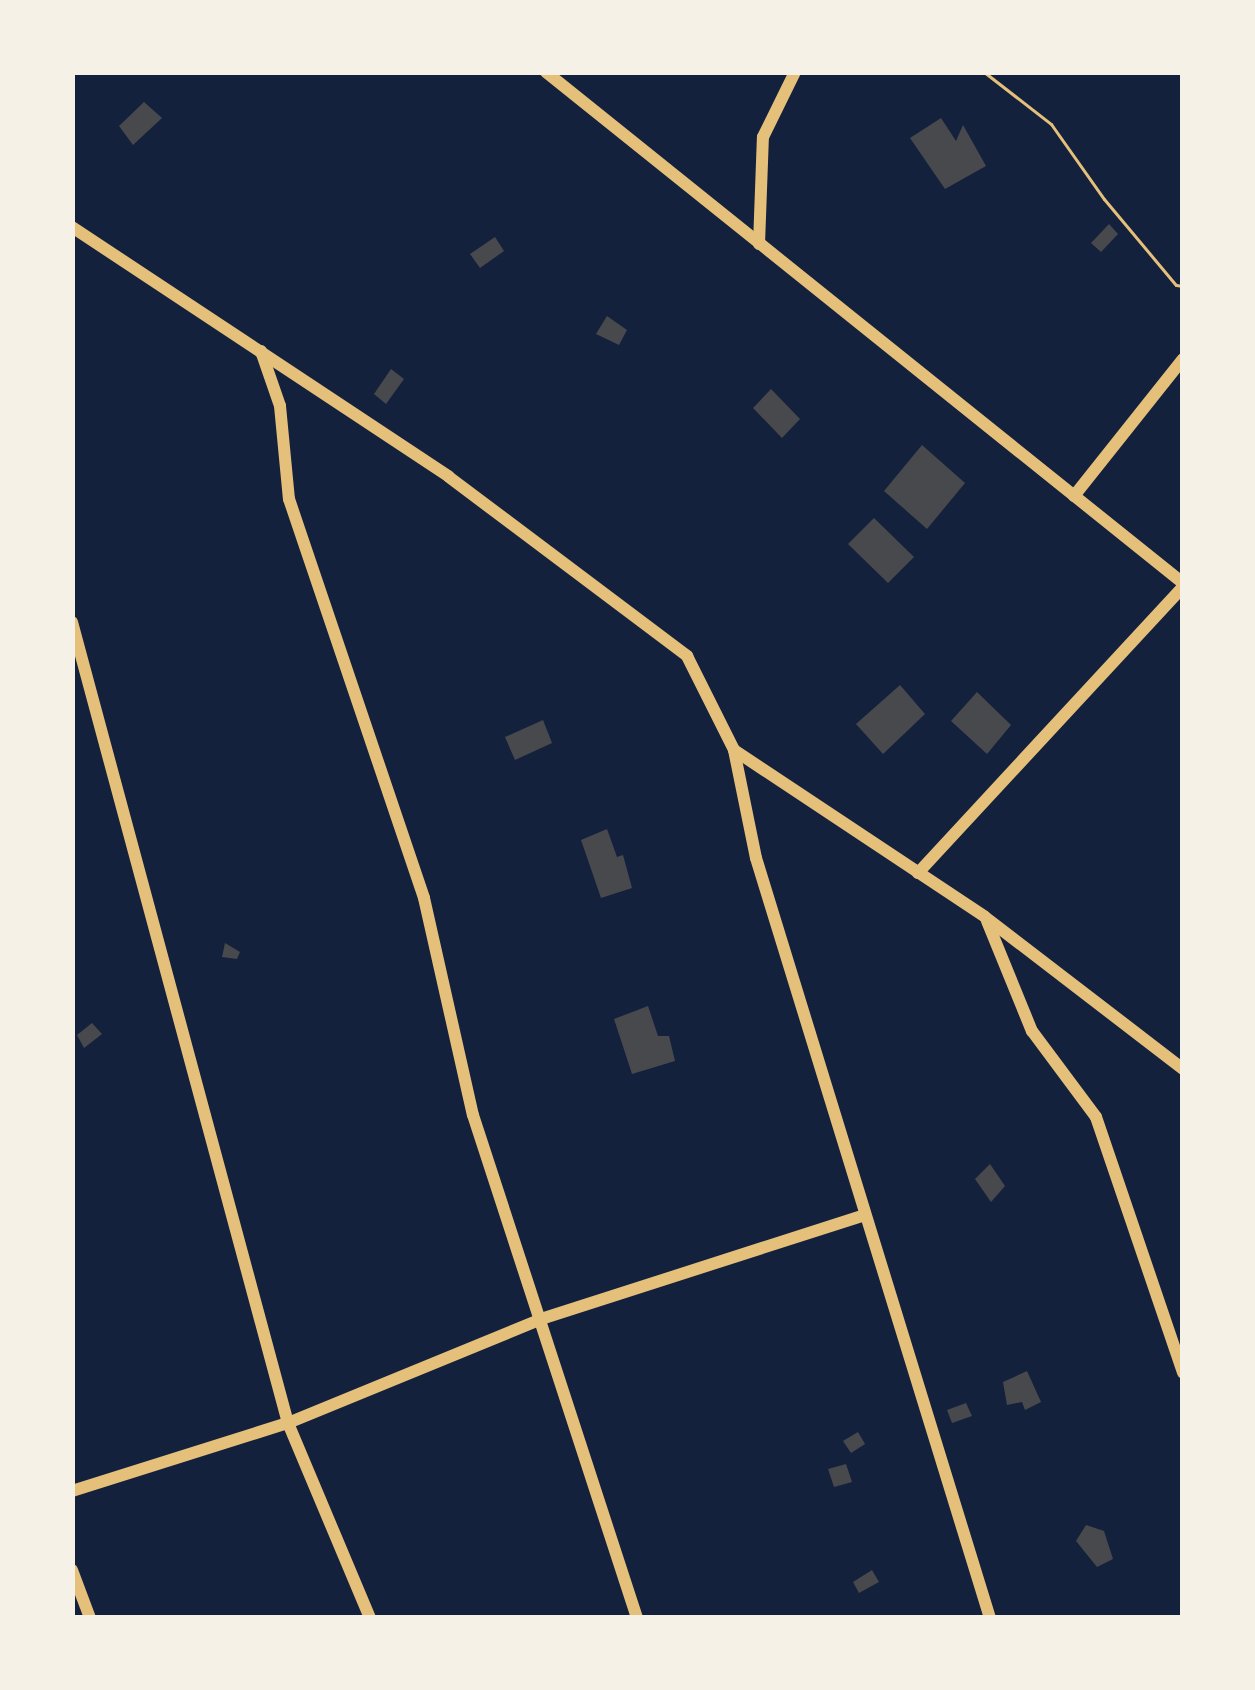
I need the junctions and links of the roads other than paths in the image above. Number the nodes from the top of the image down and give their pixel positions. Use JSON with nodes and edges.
{"nodes":[{"id":1,"x":546,"y":72,"type":"edge"},
{"id":2,"x":795,"y":72,"type":"edge"},
{"id":3,"x":72,"y":227,"type":"edge"},
{"id":4,"x":759,"y":244,"type":"junction"},
{"id":5,"x":261,"y":350,"type":"junction"},
{"id":6,"x":1183,"y":358,"type":"edge"},
{"id":7,"x":1074,"y":496,"type":"junction"},
{"id":8,"x":1183,"y":585,"type":"edge"},
{"id":9,"x":72,"y":622,"type":"edge"},
{"id":10,"x":734,"y":750,"type":"junction"},
{"id":11,"x":918,"y":873,"type":"junction"},
{"id":12,"x":985,"y":917,"type":"junction"},
{"id":13,"x":1183,"y":1069,"type":"edge"},
{"id":14,"x":862,"y":1216,"type":"junction"},
{"id":15,"x":541,"y":1319,"type":"junction"},
{"id":16,"x":1183,"y":1373,"type":"edge"},
{"id":17,"x":288,"y":1423,"type":"junction"},
{"id":18,"x":72,"y":1491,"type":"edge"},
{"id":19,"x":72,"y":1570,"type":"edge"},
{"id":20,"x":90,"y":1618,"type":"edge"},
{"id":21,"x":370,"y":1618,"type":"edge"},
{"id":22,"x":637,"y":1618,"type":"edge"},
{"id":23,"x":990,"y":1618,"type":"edge"}],
"edges":[{"from":1,"to":4,"type":"street"},
{"from":2,"to":4,"type":"street"},
{"from":3,"to":5,"type":"street"},
{"from":4,"to":7,"type":"street"},
{"from":5,"to":10,"type":"street"},
{"from":5,"to":15,"type":"street"},
{"from":6,"to":7,"type":"street"},
{"from":7,"to":8,"type":"street"},
{"from":8,"to":11,"type":"street"},
{"from":9,"to":17,"type":"street"},
{"from":10,"to":11,"type":"street"},
{"from":10,"to":14,"type":"street"},
{"from":11,"to":12,"type":"street"},
{"from":12,"to":13,"type":"street"},
{"from":12,"to":16,"type":"street"},
{"from":14,"to":15,"type":"street"},
{"from":14,"to":23,"type":"street"},
{"from":15,"to":17,"type":"street"},
{"from":15,"to":22,"type":"street"},
{"from":17,"to":18,"type":"street"},
{"from":17,"to":21,"type":"street"},
{"from":19,"to":20,"type":"street"}]}
